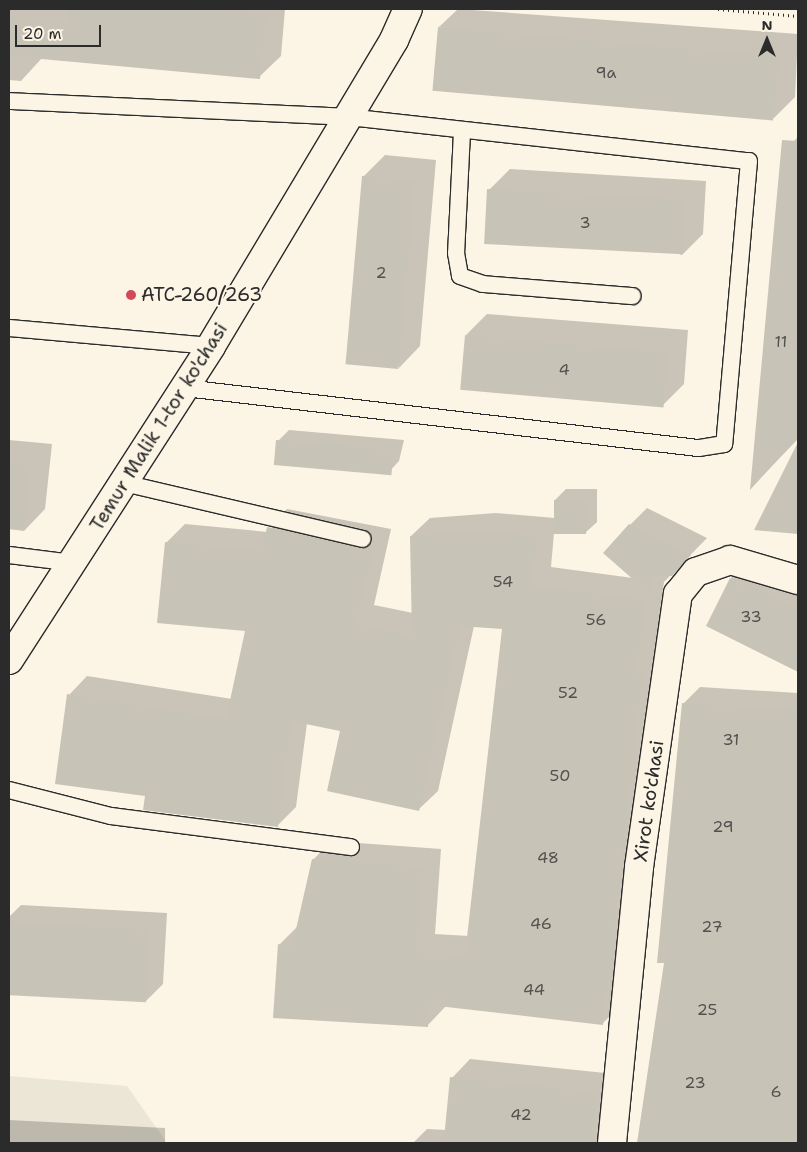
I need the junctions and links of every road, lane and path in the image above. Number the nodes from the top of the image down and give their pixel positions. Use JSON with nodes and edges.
{"nodes":[{"id":1,"x":408,"y":9,"type":"edge"},
{"id":2,"x":718,"y":9,"type":"edge"},
{"id":3,"x":798,"y":16,"type":"edge"},
{"id":4,"x":9,"y":101,"type":"edge"},
{"id":5,"x":348,"y":117,"type":"junction"},
{"id":6,"x":462,"y":132,"type":"junction"},
{"id":7,"x":633,"y":296,"type":"dead end"},
{"id":8,"x":9,"y":328,"type":"edge"},
{"id":9,"x":210,"y":346,"type":"junction"},
{"id":10,"x":185,"y":388,"type":"junction"},
{"id":11,"x":124,"y":483,"type":"junction"},
{"id":12,"x":363,"y":539,"type":"dead end"},
{"id":13,"x":9,"y":555,"type":"edge"},
{"id":14,"x":73,"y":563,"type":"junction"},
{"id":15,"x":798,"y":580,"type":"edge"},
{"id":16,"x":9,"y":660,"type":"edge"},
{"id":17,"x":9,"y":790,"type":"edge"},
{"id":18,"x":351,"y":847,"type":"dead end"},
{"id":19,"x":612,"y":1143,"type":"edge"}],
"edges":[{"from":1,"to":5,"type":"street","name":"Temur Malik 1-tor ko'chasi"},
{"from":2,"to":3,"type":"path"},
{"from":4,"to":5,"type":"lane"},
{"from":5,"to":6,"type":"lane"},
{"from":5,"to":9,"type":"street","name":"Temur Malik 1-tor ko'chasi"},
{"from":6,"to":7,"type":"lane"},
{"from":6,"to":10,"type":"lane"},
{"from":8,"to":9,"type":"lane"},
{"from":9,"to":10,"type":"street","name":"Temur Malik 1-tor ko'chasi"},
{"from":10,"to":11,"type":"street","name":"Temur Malik 1-tor ko'chasi"},
{"from":11,"to":12,"type":"lane"},
{"from":11,"to":14,"type":"street","name":"Temur Malik 1-tor ko'chasi"},
{"from":13,"to":14,"type":"lane"},
{"from":14,"to":16,"type":"street","name":"Temur Malik 1-tor ko'chasi"},
{"from":15,"to":19,"type":"street","name":"Xirot ko'chasi"},
{"from":17,"to":18,"type":"lane"}]}
